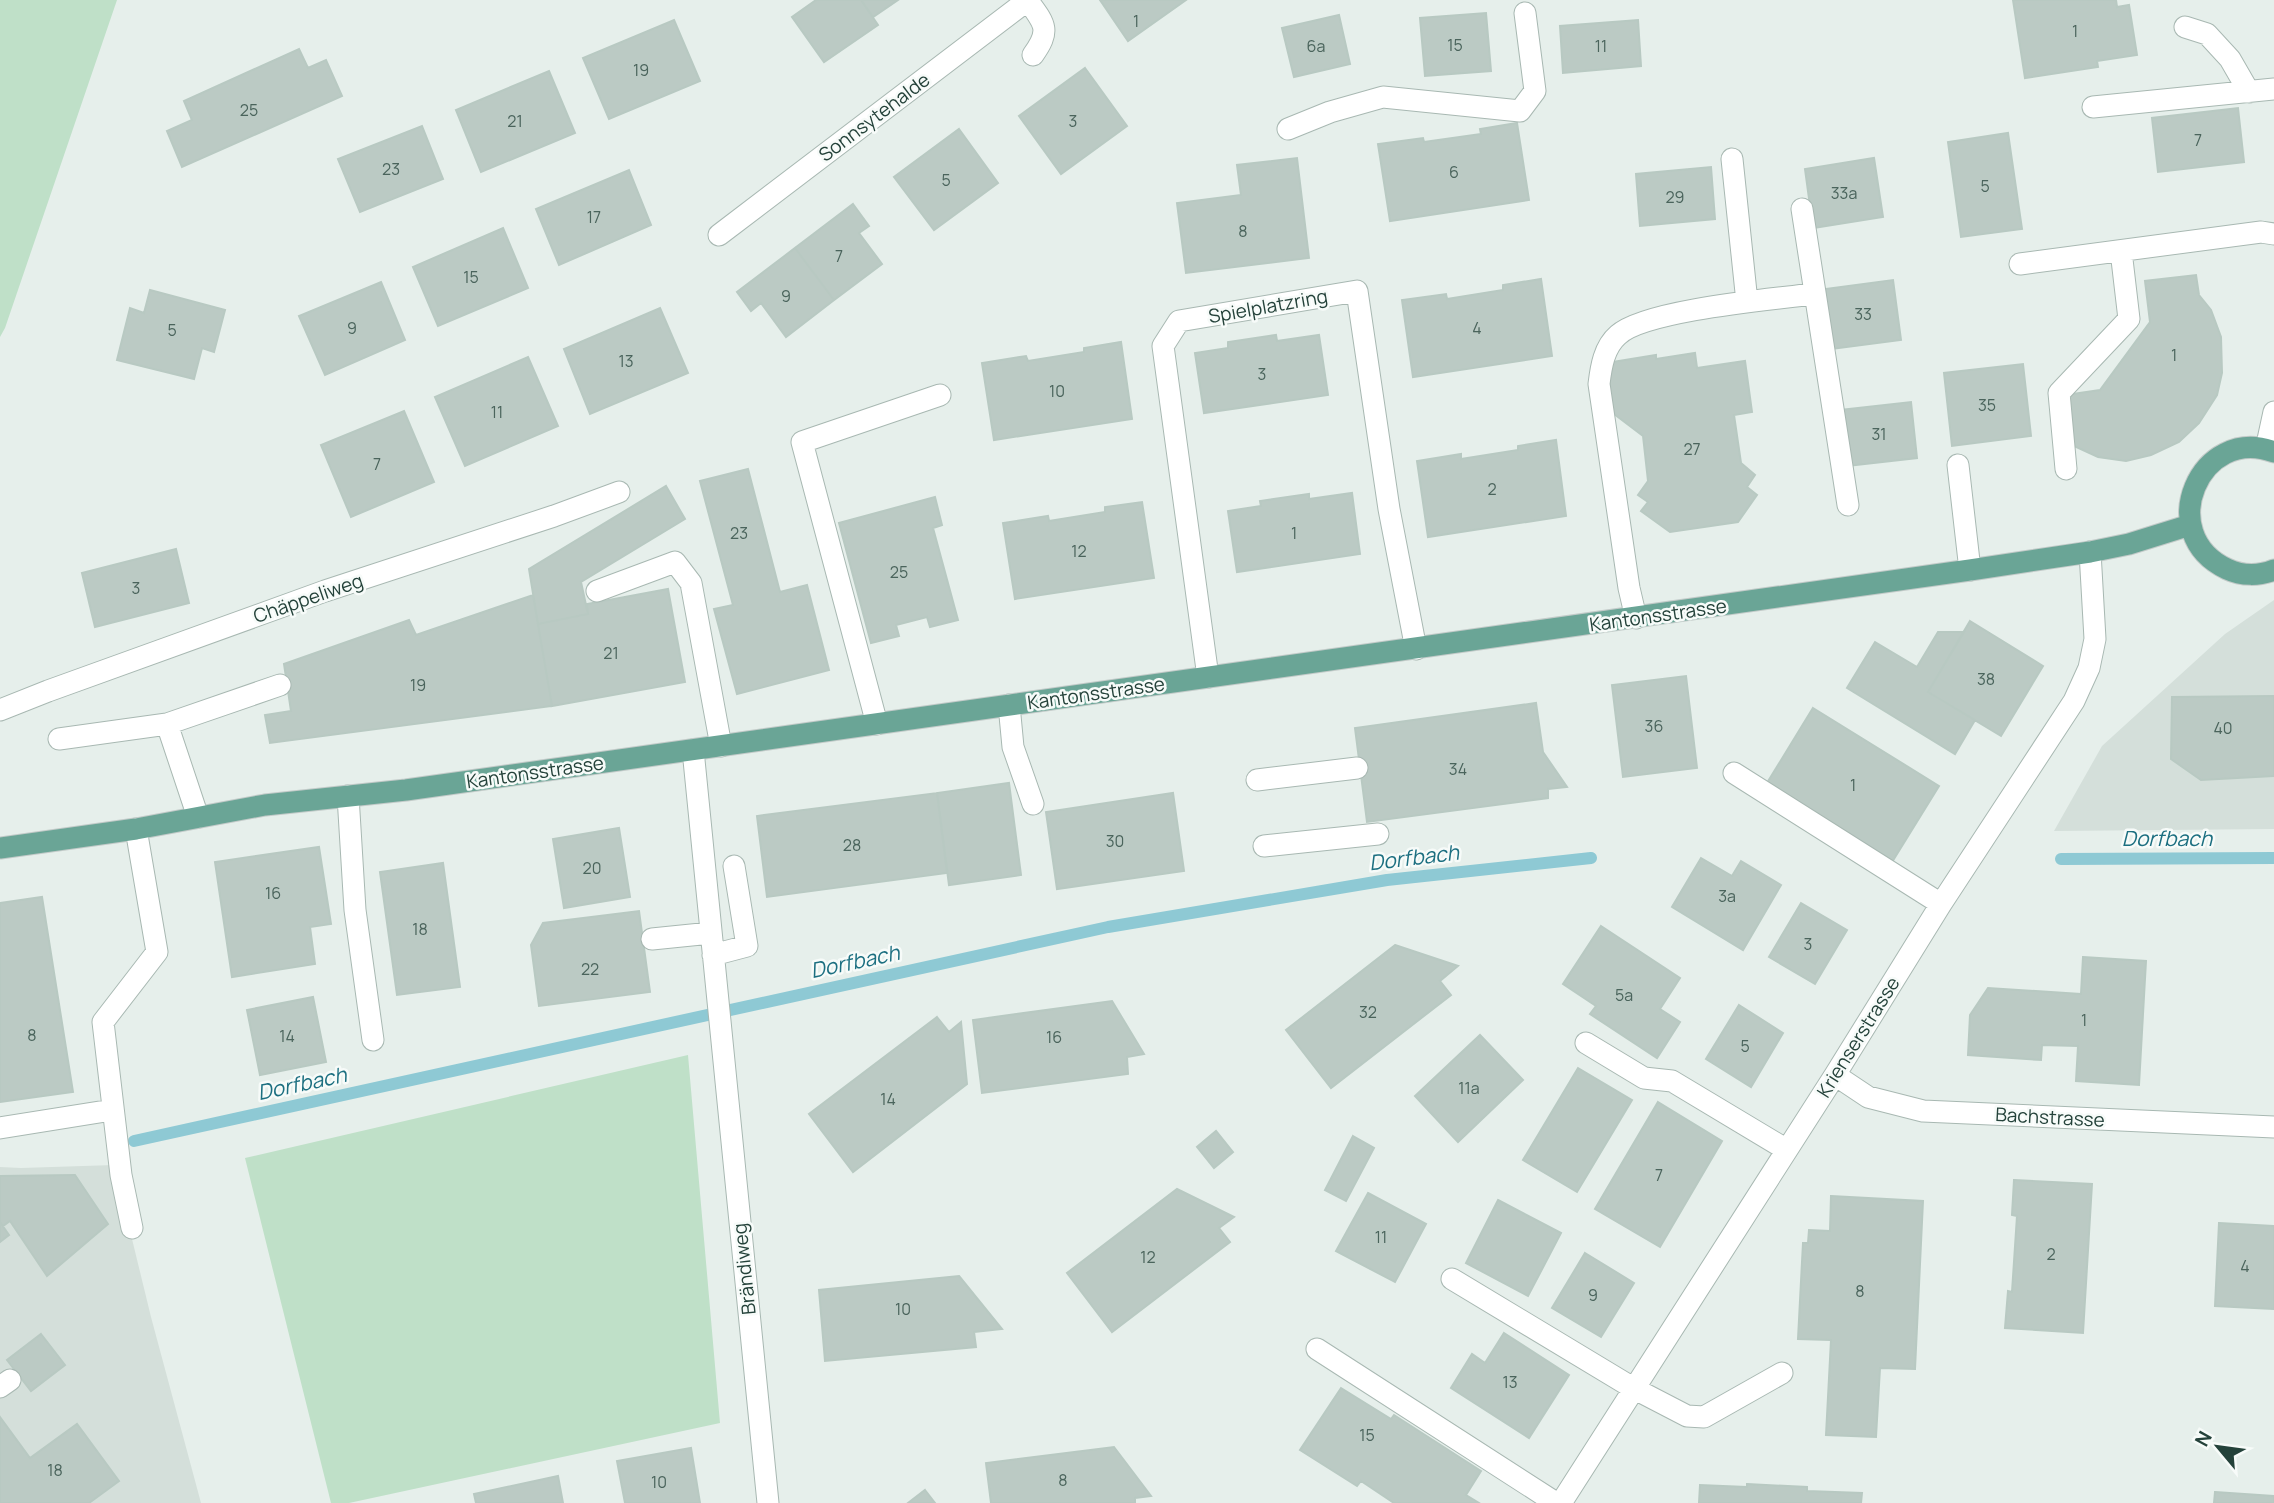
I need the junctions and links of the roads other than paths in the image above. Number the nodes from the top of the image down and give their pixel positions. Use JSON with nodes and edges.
{"nodes":[{"id":1,"x":1028,"y":0,"type":"edge"},
{"id":2,"x":1525,"y":13,"type":"dead end"},
{"id":3,"x":2185,"y":27,"type":"dead end"},
{"id":4,"x":1033,"y":55,"type":"dead end"},
{"id":5,"x":2274,"y":89,"type":"edge"},
{"id":6,"x":2249,"y":92,"type":"junction"},
{"id":7,"x":2093,"y":107,"type":"dead end"},
{"id":8,"x":1288,"y":129,"type":"dead end"},
{"id":9,"x":1732,"y":159,"type":"dead end"},
{"id":10,"x":1802,"y":209,"type":"dead end"},
{"id":11,"x":2274,"y":234,"type":"edge"},
{"id":12,"x":719,"y":235,"type":"dead end"},
{"id":13,"x":2121,"y":251,"type":"junction"},
{"id":14,"x":2020,"y":264,"type":"dead end"},
{"id":15,"x":1814,"y":294,"type":"junction"},
{"id":16,"x":1747,"y":302,"type":"junction"},
{"id":17,"x":940,"y":395,"type":"dead end"},
{"id":18,"x":2274,"y":412,"type":"edge"},
{"id":19,"x":2270,"y":451,"type":"edge"},
{"id":20,"x":1958,"y":465,"type":"dead end"},
{"id":21,"x":2067,"y":470,"type":"dead end"},
{"id":22,"x":619,"y":492,"type":"dead end"},
{"id":23,"x":1848,"y":505,"type":"dead end"},
{"id":24,"x":2190,"y":525,"type":"junction"},
{"id":25,"x":2090,"y":552,"type":"junction"},
{"id":26,"x":1970,"y":570,"type":"junction"},
{"id":27,"x":2274,"y":570,"type":"edge"},
{"id":28,"x":597,"y":591,"type":"dead end"},
{"id":29,"x":1636,"y":618,"type":"junction"},
{"id":30,"x":1416,"y":649,"type":"junction"},
{"id":31,"x":1208,"y":677,"type":"junction"},
{"id":32,"x":280,"y":685,"type":"dead end"},
{"id":33,"x":1009,"y":705,"type":"junction"},
{"id":34,"x":0,"y":710,"type":"edge"},
{"id":35,"x":167,"y":724,"type":"junction"},
{"id":36,"x":877,"y":724,"type":"junction"},
{"id":37,"x":59,"y":739,"type":"dead end"},
{"id":38,"x":721,"y":746,"type":"junction"},
{"id":39,"x":693,"y":750,"type":"junction"},
{"id":40,"x":1357,"y":768,"type":"dead end"},
{"id":41,"x":1734,"y":773,"type":"dead end"},
{"id":42,"x":1256,"y":780,"type":"dead end"},
{"id":43,"x":348,"y":796,"type":"junction"},
{"id":44,"x":1033,"y":804,"type":"dead end"},
{"id":45,"x":198,"y":817,"type":"junction"},
{"id":46,"x":136,"y":829,"type":"junction"},
{"id":47,"x":1378,"y":834,"type":"dead end"},
{"id":48,"x":1264,"y":846,"type":"dead end"},
{"id":49,"x":0,"y":848,"type":"edge"},
{"id":50,"x":734,"y":866,"type":"dead end"},
{"id":51,"x":1941,"y":904,"type":"junction"},
{"id":52,"x":652,"y":939,"type":"dead end"},
{"id":53,"x":712,"y":944,"type":"junction"},
{"id":54,"x":373,"y":1040,"type":"dead end"},
{"id":55,"x":1586,"y":1043,"type":"dead end"},
{"id":56,"x":1835,"y":1075,"type":"junction"},
{"id":57,"x":112,"y":1110,"type":"junction"},
{"id":58,"x":2274,"y":1127,"type":"edge"},
{"id":59,"x":0,"y":1128,"type":"edge"},
{"id":60,"x":1787,"y":1150,"type":"junction"},
{"id":61,"x":132,"y":1228,"type":"dead end"},
{"id":62,"x":1452,"y":1279,"type":"dead end"},
{"id":63,"x":1317,"y":1349,"type":"dead end"},
{"id":64,"x":1782,"y":1373,"type":"dead end"},
{"id":65,"x":1633,"y":1388,"type":"junction"},
{"id":66,"x":768,"y":1503,"type":"edge"},
{"id":67,"x":1559,"y":1503,"type":"edge"}],
"edges":[{"from":1,"to":4,"type":"street"},
{"from":1,"to":12,"type":"street","name":"Sonnsytehalde"},
{"from":2,"to":8,"type":"street"},
{"from":3,"to":6,"type":"street"},
{"from":5,"to":6,"type":"street"},
{"from":6,"to":7,"type":"street"},
{"from":9,"to":16,"type":"street"},
{"from":10,"to":15,"type":"street"},
{"from":11,"to":13,"type":"street"},
{"from":13,"to":14,"type":"street"},
{"from":13,"to":21,"type":"street"},
{"from":15,"to":16,"type":"street"},
{"from":15,"to":23,"type":"street"},
{"from":16,"to":29,"type":"street"},
{"from":17,"to":36,"type":"street"},
{"from":18,"to":19,"type":"street"},
{"from":19,"to":24,"type":"main road"},
{"from":20,"to":26,"type":"street"},
{"from":22,"to":34,"type":"street","name":"Chäppeliweg"},
{"from":24,"to":25,"type":"main road","name":"Kantonsstrasse"},
{"from":24,"to":27,"type":"main road"},
{"from":25,"to":26,"type":"main road","name":"Kantonsstrasse"},
{"from":25,"to":51,"type":"street","name":"Krienserstrasse"},
{"from":26,"to":29,"type":"main road","name":"Kantonsstrasse"},
{"from":28,"to":38,"type":"street"},
{"from":29,"to":30,"type":"main road","name":"Kantonsstrasse"},
{"from":30,"to":31,"type":"main road","name":"Kantonsstrasse"},
{"from":30,"to":31,"type":"street","name":"Spielplatzring"},
{"from":31,"to":33,"type":"main road","name":"Kantonsstrasse"},
{"from":32,"to":35,"type":"street"},
{"from":33,"to":36,"type":"main road","name":"Kantonsstrasse"},
{"from":33,"to":44,"type":"street"},
{"from":35,"to":37,"type":"street"},
{"from":35,"to":45,"type":"street"},
{"from":36,"to":38,"type":"main road","name":"Kantonsstrasse"},
{"from":38,"to":39,"type":"main road","name":"Kantonsstrasse"},
{"from":39,"to":43,"type":"main road","name":"Kantonsstrasse"},
{"from":39,"to":53,"type":"street","name":"Brändiweg"},
{"from":40,"to":42,"type":"street"},
{"from":41,"to":51,"type":"street"},
{"from":43,"to":45,"type":"main road","name":"Kantonsstrasse"},
{"from":43,"to":54,"type":"street"},
{"from":45,"to":46,"type":"main road","name":"Kantonsstrasse"},
{"from":46,"to":49,"type":"main road","name":"Kantonsstrasse"},
{"from":46,"to":57,"type":"street"},
{"from":47,"to":48,"type":"street"},
{"from":50,"to":53,"type":"street"},
{"from":51,"to":56,"type":"street","name":"Krienserstrasse"},
{"from":52,"to":53,"type":"street"},
{"from":53,"to":66,"type":"street","name":"Brändiweg"},
{"from":55,"to":60,"type":"street"},
{"from":56,"to":58,"type":"street","name":"Bachstrasse"},
{"from":56,"to":60,"type":"street","name":"Krienserstrasse"},
{"from":57,"to":59,"type":"street"},
{"from":57,"to":61,"type":"street"},
{"from":60,"to":65,"type":"street","name":"Krienserstrasse"},
{"from":62,"to":65,"type":"street"},
{"from":63,"to":67,"type":"street"},
{"from":64,"to":65,"type":"street"},
{"from":65,"to":67,"type":"street","name":"Krienserstrasse"}]}
